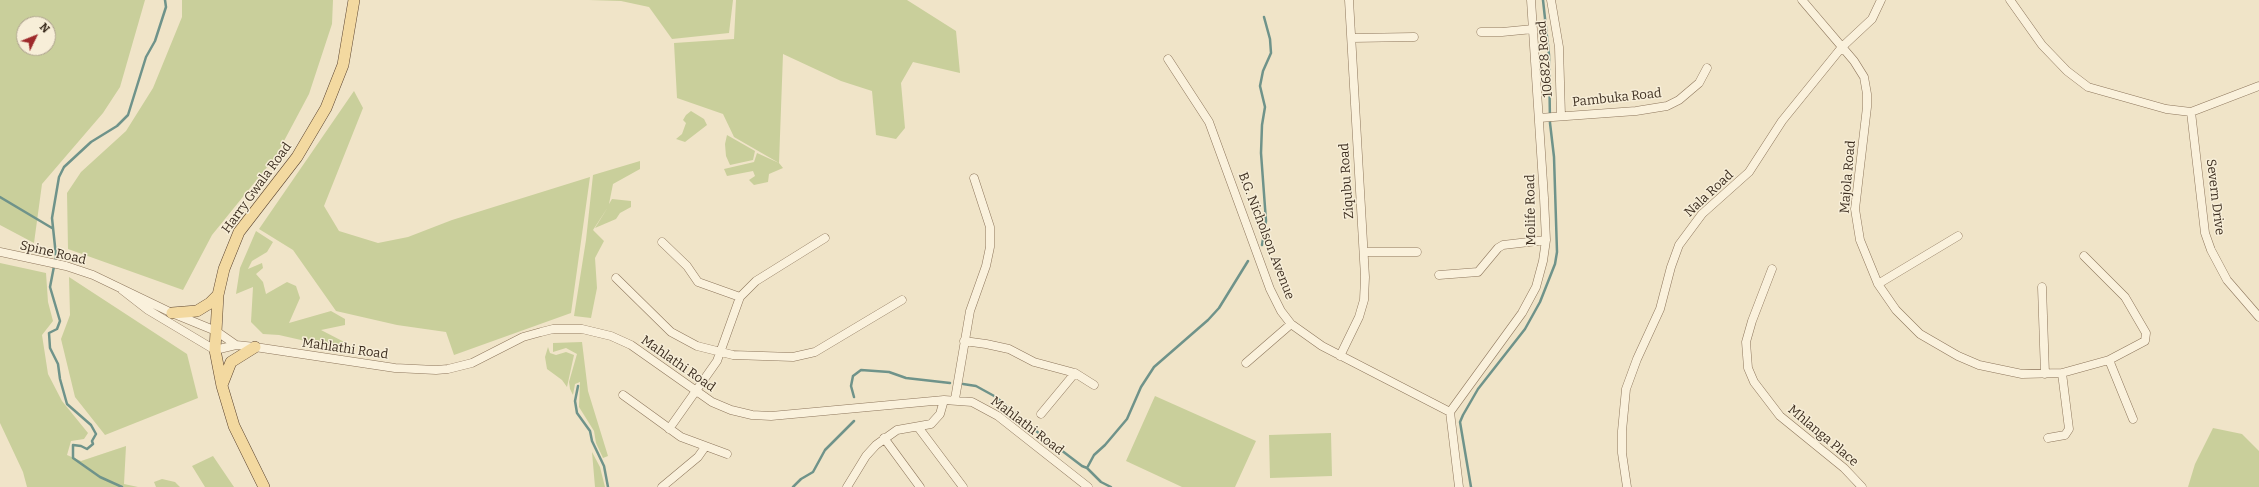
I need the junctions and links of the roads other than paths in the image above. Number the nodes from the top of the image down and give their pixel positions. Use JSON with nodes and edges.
{"nodes":[{"id":1,"x":354,"y":0,"type":"edge"},
{"id":2,"x":1349,"y":0,"type":"edge"},
{"id":3,"x":1531,"y":0,"type":"edge"},
{"id":4,"x":1552,"y":0,"type":"edge"},
{"id":5,"x":1802,"y":0,"type":"edge"},
{"id":6,"x":1881,"y":0,"type":"edge"},
{"id":7,"x":2010,"y":0,"type":"edge"},
{"id":8,"x":1533,"y":28,"type":"junction"},
{"id":9,"x":1481,"y":32,"type":"dead end"},
{"id":10,"x":1352,"y":38,"type":"junction"},
{"id":11,"x":1414,"y":38,"type":"dead end"},
{"id":12,"x":1842,"y":47,"type":"junction"},
{"id":13,"x":1168,"y":59,"type":"dead end"},
{"id":14,"x":1707,"y":68,"type":"dead end"},
{"id":15,"x":2259,"y":86,"type":"edge"},
{"id":16,"x":2191,"y":112,"type":"junction"},
{"id":17,"x":1558,"y":116,"type":"junction"},
{"id":18,"x":1541,"y":117,"type":"junction"},
{"id":19,"x":974,"y":178,"type":"dead end"},
{"id":20,"x":1958,"y":236,"type":"dead end"},
{"id":21,"x":825,"y":238,"type":"dead end"},
{"id":22,"x":1546,"y":240,"type":"junction"},
{"id":23,"x":662,"y":242,"type":"dead end"},
{"id":24,"x":0,"y":252,"type":"edge"},
{"id":25,"x":1364,"y":252,"type":"junction"},
{"id":26,"x":1417,"y":252,"type":"dead end"},
{"id":27,"x":2084,"y":256,"type":"dead end"},
{"id":28,"x":1772,"y":269,"type":"dead end"},
{"id":29,"x":1438,"y":275,"type":"dead end"},
{"id":30,"x":616,"y":278,"type":"dead end"},
{"id":31,"x":1878,"y":284,"type":"junction"},
{"id":32,"x":2042,"y":287,"type":"dead end"},
{"id":33,"x":122,"y":289,"type":"junction"},
{"id":34,"x":218,"y":295,"type":"junction"},
{"id":35,"x":740,"y":297,"type":"junction"},
{"id":36,"x":902,"y":300,"type":"dead end"},
{"id":37,"x":172,"y":313,"type":"junction"},
{"id":38,"x":2259,"y":317,"type":"edge"},
{"id":39,"x":1291,"y":324,"type":"junction"},
{"id":40,"x":216,"y":331,"type":"junction"},
{"id":41,"x":964,"y":341,"type":"junction"},
{"id":42,"x":236,"y":345,"type":"junction"},
{"id":43,"x":255,"y":347,"type":"junction"},
{"id":44,"x":216,"y":350,"type":"junction"},
{"id":45,"x":722,"y":353,"type":"junction"},
{"id":46,"x":1340,"y":356,"type":"junction"},
{"id":47,"x":2109,"y":360,"type":"junction"},
{"id":48,"x":1246,"y":363,"type":"dead end"},
{"id":49,"x":1075,"y":373,"type":"junction"},
{"id":50,"x":2062,"y":373,"type":"junction"},
{"id":51,"x":2045,"y":374,"type":"junction"},
{"id":52,"x":1094,"y":385,"type":"dead end"},
{"id":53,"x":222,"y":386,"type":"junction"},
{"id":54,"x":696,"y":391,"type":"junction"},
{"id":55,"x":623,"y":395,"type":"dead end"},
{"id":56,"x":944,"y":400,"type":"junction"},
{"id":57,"x":955,"y":400,"type":"junction"},
{"id":58,"x":1450,"y":412,"type":"junction"},
{"id":59,"x":1041,"y":414,"type":"dead end"},
{"id":60,"x":2133,"y":419,"type":"dead end"},
{"id":61,"x":918,"y":427,"type":"junction"},
{"id":62,"x":670,"y":429,"type":"junction"},
{"id":63,"x":884,"y":438,"type":"junction"},
{"id":64,"x":2048,"y":438,"type":"dead end"},
{"id":65,"x":705,"y":447,"type":"junction"},
{"id":66,"x":727,"y":454,"type":"dead end"},
{"id":67,"x":264,"y":487,"type":"edge"},
{"id":68,"x":662,"y":487,"type":"edge"},
{"id":69,"x":847,"y":487,"type":"edge"},
{"id":70,"x":920,"y":487,"type":"edge"},
{"id":71,"x":963,"y":487,"type":"edge"},
{"id":72,"x":1088,"y":487,"type":"edge"},
{"id":73,"x":1459,"y":487,"type":"edge"},
{"id":74,"x":1627,"y":487,"type":"edge"},
{"id":75,"x":1862,"y":487,"type":"edge"}],
"edges":[{"from":1,"to":34,"type":"main road","name":"Harry Gwala Road"},
{"from":2,"to":10,"type":"street","name":"Ziqubu Road"},
{"from":3,"to":8,"type":"street","name":"Molife Road"},
{"from":4,"to":17,"type":"street","name":"106828 Road"},
{"from":5,"to":12,"type":"street","name":"Majola Road"},
{"from":6,"to":12,"type":"street","name":"Nala Road"},
{"from":7,"to":16,"type":"street"},
{"from":8,"to":9,"type":"street"},
{"from":8,"to":18,"type":"street","name":"Molife Road"},
{"from":10,"to":11,"type":"street"},
{"from":10,"to":25,"type":"street","name":"Ziqubu Road"},
{"from":12,"to":31,"type":"street","name":"Majola Road"},
{"from":12,"to":74,"type":"street","name":"Nala Road"},
{"from":13,"to":39,"type":"street","name":"B.G. Nicholson Avenue"},
{"from":14,"to":17,"type":"street","name":"Pambuka Road"},
{"from":15,"to":16,"type":"street"},
{"from":16,"to":38,"type":"street","name":"Severn Drive"},
{"from":17,"to":18,"type":"street","name":"Pambuka Road"},
{"from":18,"to":22,"type":"street","name":"Molife Road"},
{"from":19,"to":41,"type":"street"},
{"from":20,"to":31,"type":"street"},
{"from":21,"to":35,"type":"street"},
{"from":22,"to":29,"type":"street"},
{"from":22,"to":58,"type":"street","name":"Molife Road"},
{"from":23,"to":35,"type":"street"},
{"from":24,"to":33,"type":"street","name":"Spine Road"},
{"from":25,"to":26,"type":"street"},
{"from":25,"to":46,"type":"street","name":"Ziqubu Road"},
{"from":27,"to":47,"type":"street","name":"Majola Road"},
{"from":28,"to":75,"type":"street","name":"Mhlanga Place"},
{"from":30,"to":45,"type":"street"},
{"from":31,"to":51,"type":"street","name":"Majola Road"},
{"from":32,"to":51,"type":"street"},
{"from":33,"to":37,"type":"street","name":"Spine Road"},
{"from":33,"to":44,"type":"street","name":"Spine Road"},
{"from":34,"to":37,"type":"main road"},
{"from":34,"to":40,"type":"main road","name":"Harry Gwala Road"},
{"from":35,"to":45,"type":"street"},
{"from":36,"to":45,"type":"street"},
{"from":37,"to":40,"type":"street","name":"Spine Road"},
{"from":39,"to":46,"type":"street","name":"B.G. Nicholson Avenue"},
{"from":39,"to":48,"type":"street"},
{"from":40,"to":42,"type":"street","name":"Mahlathi Road"},
{"from":40,"to":44,"type":"main road","name":"Harry Gwala Road"},
{"from":41,"to":49,"type":"street"},
{"from":41,"to":57,"type":"street"},
{"from":42,"to":43,"type":"street","name":"Mahlathi Road"},
{"from":42,"to":44,"type":"street","name":"Mahlathi Road"},
{"from":43,"to":53,"type":"main road"},
{"from":43,"to":54,"type":"street","name":"Mahlathi Road"},
{"from":44,"to":53,"type":"main road","name":"Harry Gwala Road"},
{"from":45,"to":54,"type":"street"},
{"from":46,"to":58,"type":"street","name":"B.G. Nicholson Avenue"},
{"from":47,"to":50,"type":"street","name":"Majola Road"},
{"from":47,"to":60,"type":"street"},
{"from":49,"to":52,"type":"street"},
{"from":49,"to":59,"type":"street"},
{"from":50,"to":51,"type":"street","name":"Majola Road"},
{"from":50,"to":64,"type":"street"},
{"from":53,"to":67,"type":"main road","name":"Harry Gwala Road"},
{"from":54,"to":56,"type":"street","name":"Mahlathi Road"},
{"from":54,"to":62,"type":"street"},
{"from":55,"to":62,"type":"street"},
{"from":56,"to":57,"type":"street","name":"Mahlathi Road"},
{"from":56,"to":61,"type":"street"},
{"from":57,"to":72,"type":"street","name":"Mahlathi Road"},
{"from":58,"to":73,"type":"street"},
{"from":61,"to":63,"type":"street"},
{"from":61,"to":71,"type":"street"},
{"from":62,"to":65,"type":"street"},
{"from":63,"to":69,"type":"street"},
{"from":63,"to":70,"type":"street"},
{"from":65,"to":66,"type":"street"},
{"from":65,"to":68,"type":"street"}]}
